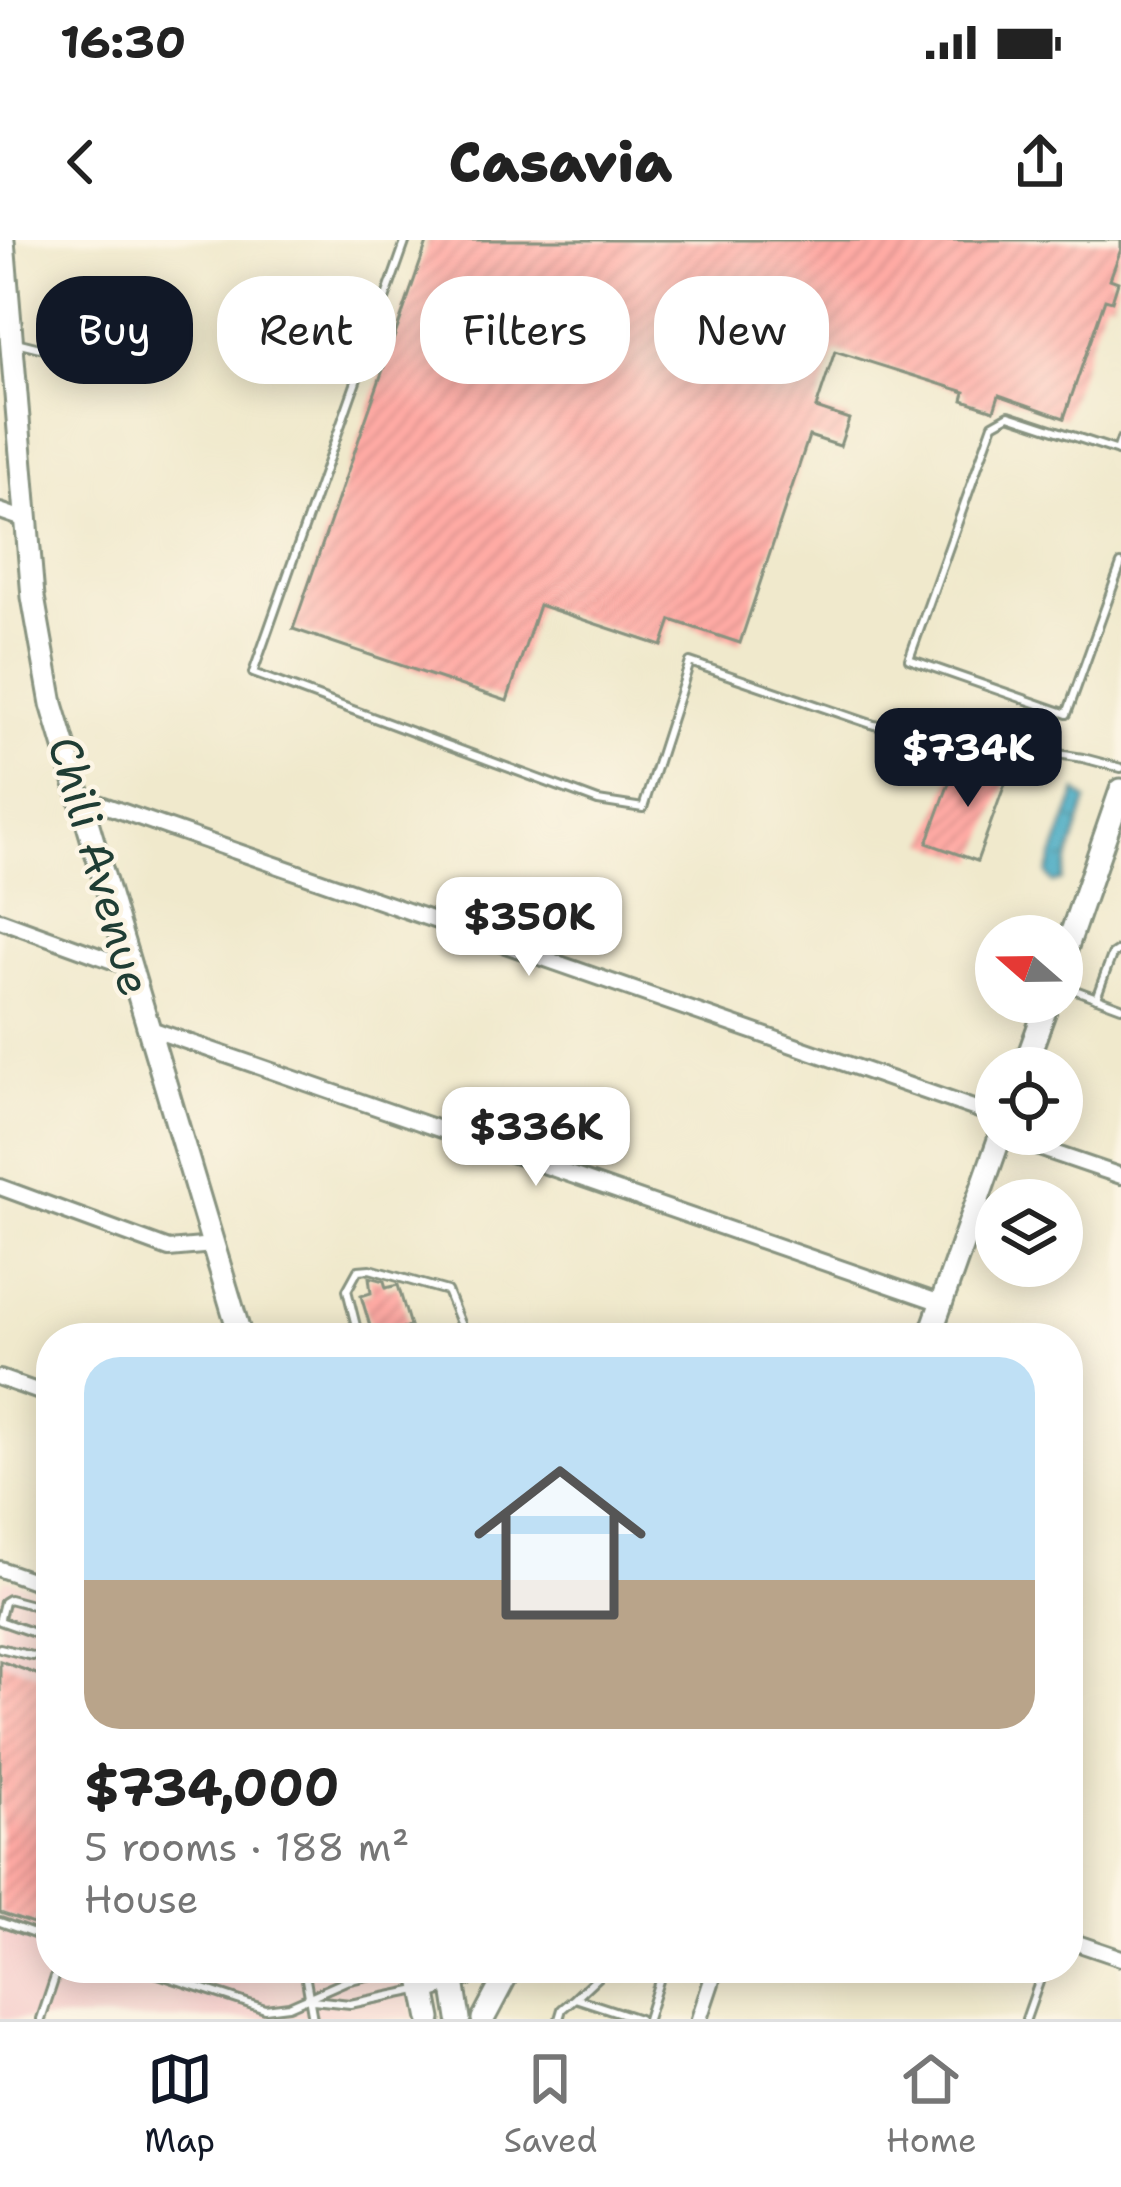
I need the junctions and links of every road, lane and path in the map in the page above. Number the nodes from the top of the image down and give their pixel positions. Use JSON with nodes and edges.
{"nodes":[{"id":1,"x":406,"y":240,"type":"edge"},
{"id":2,"x":3,"y":245,"type":"edge"},
{"id":3,"x":10,"y":341,"type":"junction"},
{"id":4,"x":36,"y":347,"type":"edge"},
{"id":5,"x":1121,"y":439,"type":"edge"},
{"id":6,"x":1119,"y":452,"type":"edge"},
{"id":7,"x":0,"y":511,"type":"edge"},
{"id":8,"x":26,"y":520,"type":"junction"},
{"id":9,"x":1121,"y":564,"type":"edge"},
{"id":10,"x":1121,"y":768,"type":"edge"},
{"id":11,"x":1121,"y":790,"type":"edge"},
{"id":12,"x":78,"y":796,"type":"junction"},
{"id":13,"x":1078,"y":915,"type":"edge"},
{"id":14,"x":0,"y":920,"type":"edge"},
{"id":15,"x":1121,"y":949,"type":"edge"},
{"id":16,"x":129,"y":968,"type":"junction"},
{"id":17,"x":1083,"y":993,"type":"edge"},
{"id":18,"x":1096,"y":998,"type":"junction"},
{"id":19,"x":1121,"y":1006,"type":"edge"},
{"id":20,"x":148,"y":1028,"type":"junction"},
{"id":21,"x":975,"y":1109,"type":"edge"},
{"id":22,"x":994,"y":1155,"type":"edge"},
{"id":23,"x":1062,"y":1155,"type":"edge"},
{"id":24,"x":1121,"y":1175,"type":"edge"},
{"id":25,"x":0,"y":1187,"type":"edge"},
{"id":26,"x":213,"y":1245,"type":"junction"},
{"id":27,"x":941,"y":1303,"type":"junction"},
{"id":28,"x":236,"y":1323,"type":"edge"},
{"id":29,"x":355,"y":1323,"type":"edge"},
{"id":30,"x":459,"y":1323,"type":"edge"},
{"id":31,"x":934,"y":1323,"type":"edge"},
{"id":32,"x":0,"y":1378,"type":"edge"},
{"id":33,"x":36,"y":1391,"type":"edge"},
{"id":34,"x":0,"y":1569,"type":"edge"},
{"id":35,"x":36,"y":1582,"type":"edge"},
{"id":36,"x":36,"y":1606,"type":"edge"},
{"id":37,"x":0,"y":1619,"type":"edge"},
{"id":38,"x":36,"y":1633,"type":"edge"},
{"id":39,"x":0,"y":1648,"type":"edge"},
{"id":40,"x":32,"y":1656,"type":"dead end"},
{"id":41,"x":0,"y":1922,"type":"edge"},
{"id":42,"x":36,"y":1934,"type":"edge"},
{"id":43,"x":1083,"y":1945,"type":"edge"},
{"id":44,"x":1121,"y":1958,"type":"edge"},
{"id":45,"x":53,"y":1983,"type":"edge"},
{"id":46,"x":185,"y":1983,"type":"edge"},
{"id":47,"x":307,"y":1983,"type":"edge"},
{"id":48,"x":344,"y":1983,"type":"edge"},
{"id":49,"x":410,"y":1983,"type":"edge"},
{"id":50,"x":423,"y":1983,"type":"edge"},
{"id":51,"x":453,"y":1983,"type":"edge"},
{"id":52,"x":502,"y":1983,"type":"edge"},
{"id":53,"x":591,"y":1983,"type":"edge"},
{"id":54,"x":657,"y":1983,"type":"edge"},
{"id":55,"x":711,"y":1983,"type":"edge"},
{"id":56,"x":1039,"y":1983,"type":"edge"},
{"id":57,"x":575,"y":1998,"type":"junction"},
{"id":58,"x":310,"y":2000,"type":"junction"},
{"id":59,"x":41,"y":2019,"type":"edge"},
{"id":60,"x":313,"y":2019,"type":"edge"},
{"id":61,"x":430,"y":2019,"type":"edge"},
{"id":62,"x":459,"y":2019,"type":"edge"},
{"id":63,"x":483,"y":2019,"type":"edge"},
{"id":64,"x":559,"y":2019,"type":"edge"},
{"id":65,"x":643,"y":2019,"type":"edge"},
{"id":66,"x":699,"y":2019,"type":"edge"},
{"id":67,"x":1026,"y":2019,"type":"edge"}],
"edges":[{"from":1,"to":10,"type":"lane"},
{"from":2,"to":3,"type":"main road","name":"Chili Avenue"},
{"from":3,"to":4,"type":"lane"},
{"from":3,"to":8,"type":"main road","name":"Chili Avenue"},
{"from":5,"to":6,"type":"lane"},
{"from":6,"to":9,"type":"lane"},
{"from":7,"to":8,"type":"street"},
{"from":8,"to":12,"type":"main road","name":"Chili Avenue"},
{"from":11,"to":13,"type":"main road"},
{"from":12,"to":16,"type":"main road","name":"Chili Avenue"},
{"from":12,"to":21,"type":"street"},
{"from":14,"to":16,"type":"street"},
{"from":15,"to":18,"type":"lane"},
{"from":16,"to":20,"type":"main road","name":"Chili Avenue"},
{"from":17,"to":18,"type":"lane"},
{"from":18,"to":19,"type":"lane"},
{"from":20,"to":26,"type":"main road","name":"Chili Avenue"},
{"from":20,"to":27,"type":"street"},
{"from":22,"to":27,"type":"main road"},
{"from":23,"to":24,"type":"street"},
{"from":25,"to":26,"type":"street"},
{"from":26,"to":28,"type":"main road","name":"Chili Avenue"},
{"from":27,"to":31,"type":"main road"},
{"from":29,"to":30,"type":"lane"},
{"from":32,"to":33,"type":"street"},
{"from":34,"to":35,"type":"street"},
{"from":36,"to":37,"type":"lane"},
{"from":37,"to":38,"type":"lane"},
{"from":39,"to":40,"type":"lane"},
{"from":41,"to":42,"type":"lane"},
{"from":43,"to":44,"type":"street"},
{"from":45,"to":59,"type":"lane"},
{"from":46,"to":58,"type":"lane"},
{"from":47,"to":58,"type":"lane"},
{"from":48,"to":58,"type":"lane"},
{"from":49,"to":58,"type":"lane"},
{"from":50,"to":61,"type":"main road"},
{"from":51,"to":62,"type":"main road"},
{"from":52,"to":63,"type":"main road"},
{"from":53,"to":57,"type":"lane"},
{"from":54,"to":65,"type":"lane"},
{"from":55,"to":66,"type":"street"},
{"from":56,"to":67,"type":"lane"},
{"from":57,"to":64,"type":"lane"},
{"from":57,"to":65,"type":"lane"},
{"from":58,"to":60,"type":"lane"}]}
